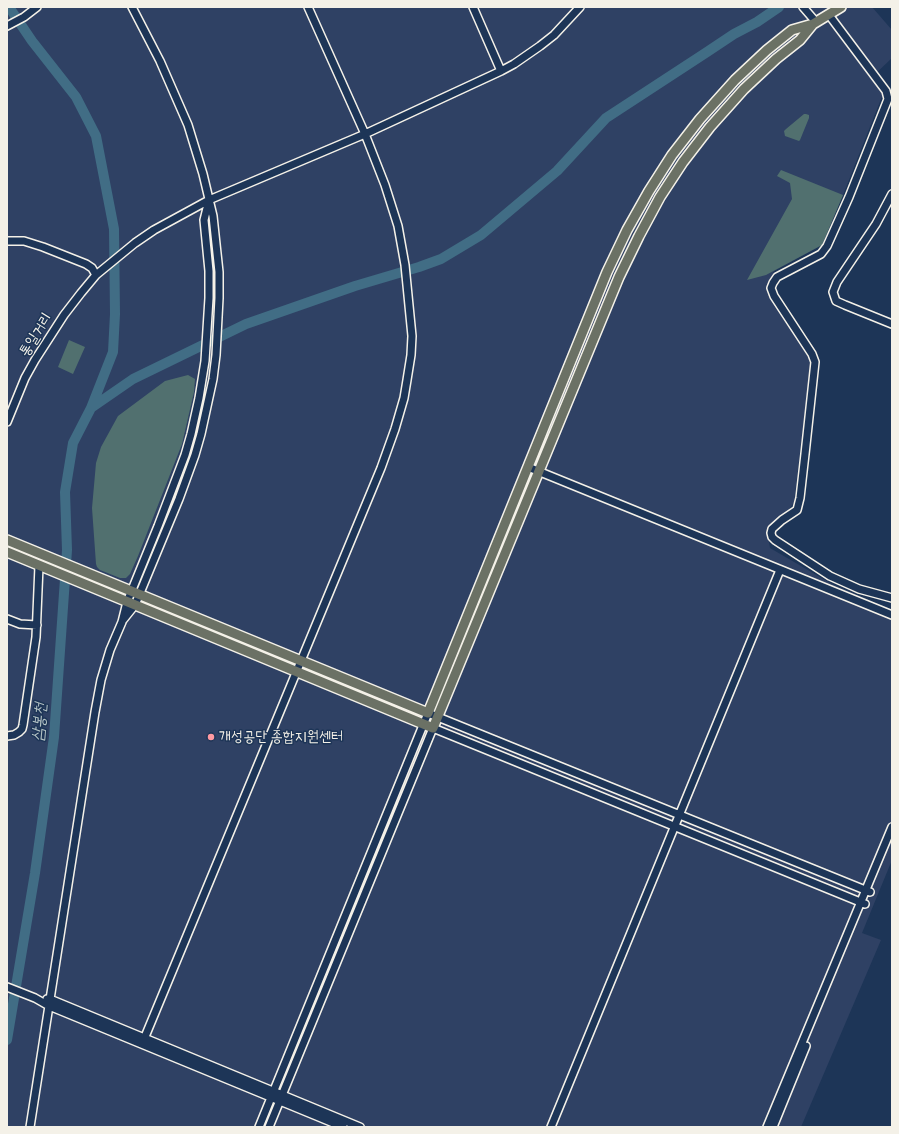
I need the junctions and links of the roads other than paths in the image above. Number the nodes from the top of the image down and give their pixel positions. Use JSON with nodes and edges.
{"nodes":[{"id":1,"x":37,"y":7,"type":"edge"},
{"id":2,"x":132,"y":7,"type":"edge"},
{"id":3,"x":308,"y":7,"type":"edge"},
{"id":4,"x":473,"y":7,"type":"edge"},
{"id":5,"x":580,"y":7,"type":"edge"},
{"id":6,"x":803,"y":7,"type":"edge"},
{"id":7,"x":841,"y":7,"type":"edge"},
{"id":8,"x":829,"y":14,"type":"junction"},
{"id":9,"x":815,"y":23,"type":"junction"},
{"id":10,"x":7,"y":26,"type":"edge"},
{"id":11,"x":501,"y":71,"type":"junction"},
{"id":12,"x":365,"y":134,"type":"junction"},
{"id":13,"x":892,"y":194,"type":"edge"},
{"id":14,"x":209,"y":200,"type":"junction"},
{"id":15,"x":7,"y":241,"type":"edge"},
{"id":16,"x":99,"y":272,"type":"junction"},
{"id":17,"x":892,"y":324,"type":"edge"},
{"id":18,"x":7,"y":422,"type":"edge"},
{"id":19,"x":528,"y":467,"type":"junction"},
{"id":20,"x":539,"y":472,"type":"junction"},
{"id":21,"x":7,"y":540,"type":"edge"},
{"id":22,"x":7,"y":552,"type":"edge"},
{"id":23,"x":39,"y":566,"type":"junction"},
{"id":24,"x":780,"y":570,"type":"junction"},
{"id":25,"x":135,"y":593,"type":"junction"},
{"id":26,"x":892,"y":598,"type":"edge"},
{"id":27,"x":131,"y":603,"type":"junction"},
{"id":28,"x":892,"y":615,"type":"edge"},
{"id":29,"x":7,"y":619,"type":"edge"},
{"id":30,"x":37,"y":625,"type":"junction"},
{"id":31,"x":301,"y":661,"type":"junction"},
{"id":32,"x":296,"y":671,"type":"junction"},
{"id":33,"x":428,"y":713,"type":"junction"},
{"id":34,"x":438,"y":717,"type":"junction"},
{"id":35,"x":423,"y":724,"type":"junction"},
{"id":36,"x":433,"y":728,"type":"junction"},
{"id":37,"x":7,"y":736,"type":"edge"},
{"id":38,"x":679,"y":815,"type":"junction"},
{"id":39,"x":675,"y":826,"type":"junction"},
{"id":40,"x":892,"y":827,"type":"edge"},
{"id":41,"x":892,"y":840,"type":"edge"},
{"id":42,"x":868,"y":891,"type":"junction"},
{"id":43,"x":863,"y":903,"type":"junction"},
{"id":44,"x":7,"y":987,"type":"edge"},
{"id":45,"x":49,"y":1002,"type":"junction"},
{"id":46,"x":143,"y":1041,"type":"junction"},
{"id":47,"x":273,"y":1094,"type":"junction"},
{"id":48,"x":281,"y":1098,"type":"junction"},
{"id":49,"x":30,"y":1127,"type":"edge"},
{"id":50,"x":259,"y":1127,"type":"edge"},
{"id":51,"x":269,"y":1127,"type":"edge"},
{"id":52,"x":343,"y":1127,"type":"edge"},
{"id":53,"x":360,"y":1127,"type":"edge"},
{"id":54,"x":551,"y":1127,"type":"edge"},
{"id":55,"x":767,"y":1127,"type":"edge"},
{"id":56,"x":773,"y":1127,"type":"edge"}],
"edges":[{"from":1,"to":10,"type":"street"},
{"from":2,"to":14,"type":"street"},
{"from":3,"to":12,"type":"street"},
{"from":4,"to":11,"type":"street"},
{"from":5,"to":11,"type":"street","name":"통일거리"},
{"from":6,"to":9,"type":"street"},
{"from":7,"to":8,"type":"main road"},
{"from":8,"to":9,"type":"main road"},
{"from":8,"to":26,"type":"street"},
{"from":9,"to":19,"type":"main road"},
{"from":9,"to":20,"type":"main road"},
{"from":11,"to":12,"type":"street","name":"통일거리"},
{"from":12,"to":14,"type":"street","name":"통일거리"},
{"from":12,"to":31,"type":"street"},
{"from":13,"to":17,"type":"street"},
{"from":14,"to":16,"type":"street","name":"통일거리"},
{"from":14,"to":25,"type":"street"},
{"from":14,"to":25,"type":"street"},
{"from":15,"to":16,"type":"street"},
{"from":16,"to":18,"type":"street","name":"통일거리"},
{"from":19,"to":20,"type":"street"},
{"from":19,"to":33,"type":"main road"},
{"from":20,"to":24,"type":"street"},
{"from":20,"to":34,"type":"main road"},
{"from":21,"to":25,"type":"main road"},
{"from":22,"to":23,"type":"main road"},
{"from":23,"to":27,"type":"main road"},
{"from":23,"to":30,"type":"street"},
{"from":24,"to":28,"type":"street"},
{"from":24,"to":38,"type":"street"},
{"from":25,"to":27,"type":"street"},
{"from":25,"to":31,"type":"main road"},
{"from":27,"to":32,"type":"main road"},
{"from":27,"to":45,"type":"street"},
{"from":29,"to":30,"type":"street"},
{"from":30,"to":37,"type":"street"},
{"from":31,"to":32,"type":"street"},
{"from":31,"to":33,"type":"main road"},
{"from":32,"to":35,"type":"main road"},
{"from":32,"to":46,"type":"street"},
{"from":33,"to":34,"type":"street"},
{"from":33,"to":35,"type":"street"},
{"from":34,"to":36,"type":"main road"},
{"from":34,"to":38,"type":"street"},
{"from":35,"to":36,"type":"main road"},
{"from":35,"to":47,"type":"street"},
{"from":36,"to":39,"type":"street"},
{"from":36,"to":48,"type":"street"},
{"from":38,"to":39,"type":"street"},
{"from":38,"to":42,"type":"street"},
{"from":39,"to":43,"type":"street"},
{"from":39,"to":54,"type":"street"},
{"from":40,"to":42,"type":"street"},
{"from":41,"to":42,"type":"street"},
{"from":42,"to":43,"type":"street"},
{"from":43,"to":55,"type":"street"},
{"from":43,"to":56,"type":"street"},
{"from":44,"to":45,"type":"street"},
{"from":45,"to":46,"type":"street"},
{"from":45,"to":49,"type":"street"},
{"from":46,"to":47,"type":"street"},
{"from":47,"to":48,"type":"street"},
{"from":47,"to":50,"type":"street"},
{"from":48,"to":51,"type":"street"},
{"from":48,"to":52,"type":"street"},
{"from":48,"to":53,"type":"street"}]}
